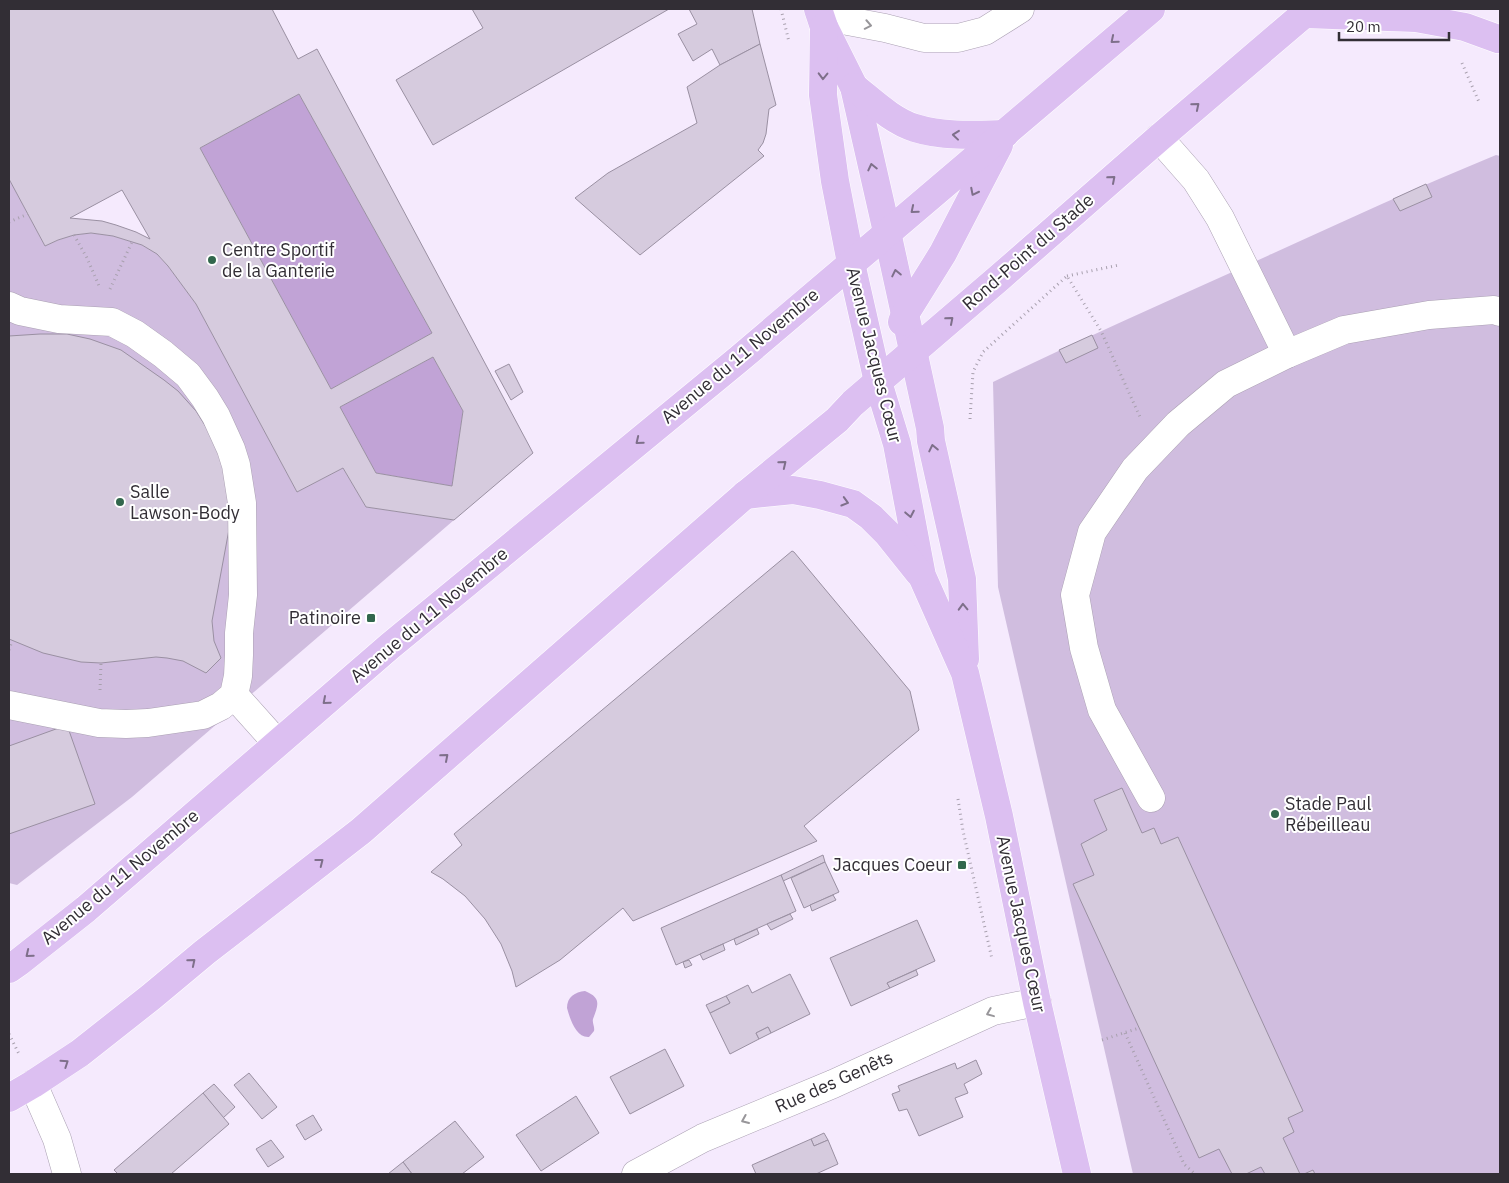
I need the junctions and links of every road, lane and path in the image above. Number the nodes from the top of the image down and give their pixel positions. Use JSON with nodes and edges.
{"nodes":[{"id":1,"x":1020,"y":9,"type":"edge"},
{"id":2,"x":1151,"y":9,"type":"edge"},
{"id":3,"x":1474,"y":9,"type":"edge"},
{"id":4,"x":1308,"y":11,"type":"edge"},
{"id":5,"x":821,"y":17,"type":"edge"},
{"id":6,"x":1499,"y":40,"type":"edge"},
{"id":7,"x":1459,"y":57,"type":"dead end"},
{"id":8,"x":854,"y":87,"type":"junction"},
{"id":9,"x":1479,"y":102,"type":"dead end"},
{"id":10,"x":1005,"y":134,"type":"junction"},
{"id":11,"x":1159,"y":138,"type":"junction"},
{"id":12,"x":28,"y":214,"type":"dead end"},
{"id":13,"x":9,"y":222,"type":"edge"},
{"id":14,"x":887,"y":232,"type":"junction"},
{"id":15,"x":74,"y":235,"type":"dead end"},
{"id":16,"x":132,"y":242,"type":"dead end"},
{"id":17,"x":850,"y":263,"type":"junction"},
{"id":18,"x":1119,"y":265,"type":"dead end"},
{"id":19,"x":1067,"y":276,"type":"junction"},
{"id":20,"x":9,"y":306,"type":"edge"},
{"id":21,"x":108,"y":312,"type":"junction"},
{"id":22,"x":1500,"y":312,"type":"edge"},
{"id":23,"x":905,"y":314,"type":"junction"},
{"id":24,"x":913,"y":352,"type":"junction"},
{"id":25,"x":1287,"y":354,"type":"junction"},
{"id":26,"x":878,"y":382,"type":"junction"},
{"id":27,"x":970,"y":420,"type":"dead end"},
{"id":28,"x":1155,"y":448,"type":"junction"},
{"id":29,"x":745,"y":494,"type":"junction"},
{"id":30,"x":922,"y":576,"type":"junction"},
{"id":31,"x":12,"y":641,"type":"dead end"},
{"id":32,"x":9,"y":650,"type":"edge"},
{"id":33,"x":101,"y":663,"type":"dead end"},
{"id":34,"x":966,"y":673,"type":"junction"},
{"id":35,"x":100,"y":692,"type":"dead end"},
{"id":36,"x":234,"y":695,"type":"junction"},
{"id":37,"x":9,"y":705,"type":"edge"},
{"id":38,"x":277,"y":743,"type":"junction"},
{"id":39,"x":958,"y":795,"type":"dead end"},
{"id":40,"x":1151,"y":798,"type":"dead end"},
{"id":41,"x":9,"y":969,"type":"edge"},
{"id":42,"x":1037,"y":1002,"type":"junction"},
{"id":43,"x":1003,"y":1008,"type":"junction"},
{"id":44,"x":1139,"y":1028,"type":"dead end"},
{"id":45,"x":1125,"y":1033,"type":"junction"},
{"id":46,"x":1102,"y":1040,"type":"dead end"},
{"id":47,"x":33,"y":1084,"type":"junction"},
{"id":48,"x":9,"y":1098,"type":"edge"},
{"id":49,"x":67,"y":1174,"type":"edge"},
{"id":50,"x":636,"y":1174,"type":"edge"},
{"id":51,"x":1077,"y":1174,"type":"edge"},
{"id":52,"x":1195,"y":1174,"type":"edge"}],
"edges":[{"from":5,"to":1,"type":"street","one_way":true},
{"from":2,"to":10,"type":"main road","one_way":true},
{"from":3,"to":6,"type":"main road"},
{"from":4,"to":6,"type":"main road"},
{"from":11,"to":4,"type":"main road","name":"Rond-Point du Stade","one_way":true},
{"from":5,"to":8,"type":"main road","name":"Avenue Jacques Cœur"},
{"from":5,"to":17,"type":"main road","name":"Avenue Jacques Cœur","one_way":true},
{"from":7,"to":9,"type":"path"},
{"from":10,"to":8,"type":"main road","one_way":true},
{"from":14,"to":8,"type":"main road","name":"Avenue Jacques Cœur","one_way":true},
{"from":10,"to":14,"type":"main road","one_way":true},
{"from":10,"to":23,"type":"main road","one_way":true},
{"from":24,"to":11,"type":"main road","name":"Rond-Point du Stade","one_way":true},
{"from":11,"to":25,"type":"street"},
{"from":12,"to":13,"type":"path"},
{"from":14,"to":17,"type":"main road"},
{"from":23,"to":14,"type":"main road","name":"Avenue Jacques Cœur","one_way":true},
{"from":15,"to":21,"type":"path"},
{"from":16,"to":21,"type":"path"},
{"from":17,"to":26,"type":"main road","name":"Avenue Jacques Cœur"},
{"from":17,"to":38,"type":"main road","name":"Avenue du 11 Novembre","one_way":true},
{"from":18,"to":19,"type":"path"},
{"from":19,"to":27,"type":"path"},
{"from":19,"to":28,"type":"path"},
{"from":20,"to":21,"type":"street"},
{"from":21,"to":36,"type":"street"},
{"from":22,"to":25,"type":"street"},
{"from":23,"to":24,"type":"main road","name":"Avenue Jacques Cœur"},
{"from":23,"to":26,"type":"main road"},
{"from":24,"to":26,"type":"main road","name":"Rond-Point du Stade"},
{"from":34,"to":24,"type":"main road","name":"Avenue Jacques Cœur","one_way":true},
{"from":25,"to":28,"type":"street"},
{"from":29,"to":26,"type":"main road","name":"Rond-Point du Stade","one_way":true},
{"from":26,"to":30,"type":"main road","name":"Avenue Jacques Cœur","one_way":true},
{"from":28,"to":40,"type":"street"},
{"from":29,"to":30,"type":"main road","one_way":true},
{"from":47,"to":29,"type":"main road","one_way":true},
{"from":30,"to":34,"type":"main road","name":"Avenue Jacques Cœur"},
{"from":31,"to":32,"type":"path"},
{"from":33,"to":35,"type":"path"},
{"from":34,"to":42,"type":"main road","name":"Avenue Jacques Cœur"},
{"from":36,"to":37,"type":"street"},
{"from":36,"to":38,"type":"street"},
{"from":38,"to":41,"type":"main road","name":"Avenue du 11 Novembre","one_way":true},
{"from":39,"to":43,"type":"path"},
{"from":42,"to":43,"type":"street","name":"Rue des Genêts"},
{"from":42,"to":51,"type":"main road","name":"Avenue Jacques Cœur"},
{"from":43,"to":50,"type":"street","name":"Rue des Genêts","one_way":true},
{"from":44,"to":45,"type":"path"},
{"from":45,"to":46,"type":"path"},
{"from":45,"to":52,"type":"path"},
{"from":47,"to":48,"type":"main road"},
{"from":47,"to":49,"type":"street"}]}
